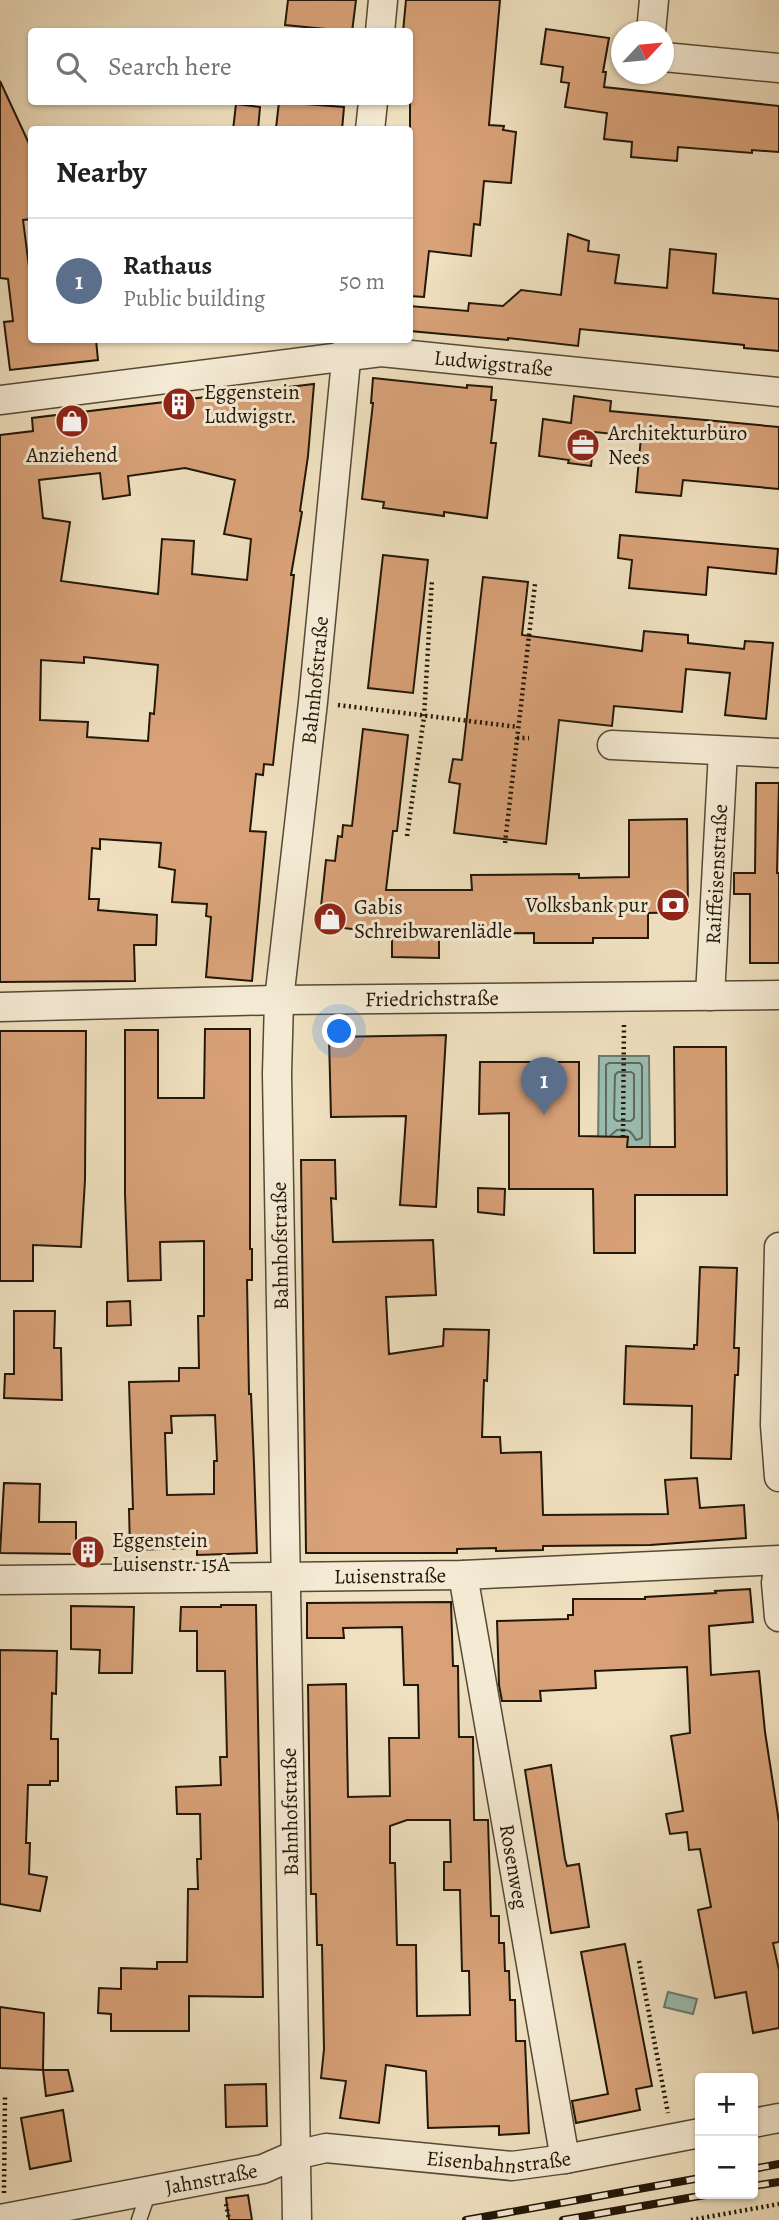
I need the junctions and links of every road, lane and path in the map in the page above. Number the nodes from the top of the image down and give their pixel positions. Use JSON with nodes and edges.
{"nodes":[{"id":1,"x":383,"y":0,"type":"edge"},
{"id":2,"x":654,"y":0,"type":"edge"},
{"id":3,"x":652,"y":21,"type":"edge"},
{"id":4,"x":380,"y":28,"type":"edge"},
{"id":5,"x":674,"y":58,"type":"edge"},
{"id":6,"x":779,"y":68,"type":"edge"},
{"id":7,"x":373,"y":105,"type":"edge"},
{"id":8,"x":370,"y":126,"type":"edge"},
{"id":9,"x":347,"y":347,"type":"edge"},
{"id":10,"x":779,"y":392,"type":"edge"},
{"id":11,"x":0,"y":400,"type":"edge"},
{"id":12,"x":432,"y":579,"type":"dead end"},
{"id":13,"x":535,"y":583,"type":"dead end"},
{"id":14,"x":313,"y":702,"type":"junction"},
{"id":15,"x":424,"y":717,"type":"junction"},
{"id":16,"x":519,"y":727,"type":"junction"},
{"id":17,"x":517,"y":738,"type":"junction"},
{"id":18,"x":529,"y":738,"type":"dead end"},
{"id":19,"x":612,"y":745,"type":"dead end"},
{"id":20,"x":723,"y":751,"type":"junction"},
{"id":21,"x":779,"y":753,"type":"edge"},
{"id":22,"x":407,"y":836,"type":"dead end"},
{"id":23,"x":505,"y":843,"type":"dead end"},
{"id":24,"x":779,"y":995,"type":"edge"},
{"id":25,"x":710,"y":996,"type":"junction"},
{"id":26,"x":279,"y":1000,"type":"junction"},
{"id":27,"x":0,"y":1007,"type":"edge"},
{"id":28,"x":624,"y":1049,"type":"dead end"},
{"id":29,"x":623,"y":1137,"type":"dead end"},
{"id":30,"x":779,"y":1247,"type":"edge"},
{"id":31,"x":779,"y":1477,"type":"edge"},
{"id":32,"x":778,"y":1572,"type":"edge"},
{"id":33,"x":463,"y":1575,"type":"junction"},
{"id":34,"x":286,"y":1576,"type":"junction"},
{"id":35,"x":0,"y":1580,"type":"edge"},
{"id":36,"x":779,"y":1617,"type":"edge"},
{"id":37,"x":639,"y":1961,"type":"dead end"},
{"id":38,"x":5,"y":2097,"type":"dead end"},
{"id":39,"x":779,"y":2118,"type":"edge"},
{"id":40,"x":758,"y":2122,"type":"edge"},
{"id":41,"x":687,"y":2135,"type":"edge"},
{"id":42,"x":295,"y":2155,"type":"junction"},
{"id":43,"x":565,"y":2159,"type":"junction"},
{"id":44,"x":149,"y":2192,"type":"junction"},
{"id":45,"x":779,"y":2204,"type":"edge"},
{"id":46,"x":2,"y":2218,"type":"edge"},
{"id":47,"x":139,"y":2220,"type":"edge"},
{"id":48,"x":297,"y":2220,"type":"edge"},
{"id":49,"x":691,"y":2220,"type":"edge"}],
"edges":[{"from":1,"to":4,"type":"street"},
{"from":2,"to":3,"type":"street"},
{"from":5,"to":6,"type":"street"},
{"from":7,"to":8,"type":"street"},
{"from":9,"to":10,"type":"street","name":"Ludwigstraße"},
{"from":9,"to":11,"type":"street","name":"Ludwigstraße"},
{"from":9,"to":14,"type":"street","name":"Bahnhofstraße"},
{"from":12,"to":15,"type":"path"},
{"from":13,"to":16,"type":"path"},
{"from":14,"to":15,"type":"path"},
{"from":14,"to":26,"type":"street","name":"Bahnhofstraße"},
{"from":15,"to":16,"type":"path"},
{"from":15,"to":22,"type":"path"},
{"from":16,"to":17,"type":"path"},
{"from":17,"to":18,"type":"path"},
{"from":17,"to":23,"type":"path"},
{"from":19,"to":20,"type":"street"},
{"from":20,"to":21,"type":"street"},
{"from":20,"to":25,"type":"street","name":"Raiffeisenstraße"},
{"from":24,"to":25,"type":"street","name":"Friedrichstraße"},
{"from":25,"to":26,"type":"street","name":"Friedrichstraße"},
{"from":26,"to":27,"type":"street","name":"Friedrichstraße"},
{"from":26,"to":34,"type":"street","name":"Bahnhofstraße"},
{"from":28,"to":29,"type":"path"},
{"from":30,"to":31,"type":"street"},
{"from":32,"to":33,"type":"street","name":"Luisenstraße"},
{"from":32,"to":36,"type":"street"},
{"from":33,"to":34,"type":"street","name":"Luisenstraße"},
{"from":33,"to":43,"type":"street","name":"Rosenweg"},
{"from":34,"to":35,"type":"street","name":"Luisenstraße"},
{"from":34,"to":42,"type":"street","name":"Bahnhofstraße"},
{"from":37,"to":41,"type":"path"},
{"from":38,"to":46,"type":"path"},
{"from":39,"to":40,"type":"street"},
{"from":41,"to":43,"type":"street","name":"Eisenbahnstraße"},
{"from":42,"to":43,"type":"street","name":"Eisenbahnstraße"},
{"from":42,"to":44,"type":"street","name":"Jahnstraße"},
{"from":42,"to":48,"type":"street","name":"Bahnhofstraße"},
{"from":44,"to":46,"type":"street","name":"Jahnstraße"},
{"from":44,"to":47,"type":"lane"},
{"from":45,"to":49,"type":"path"}]}
